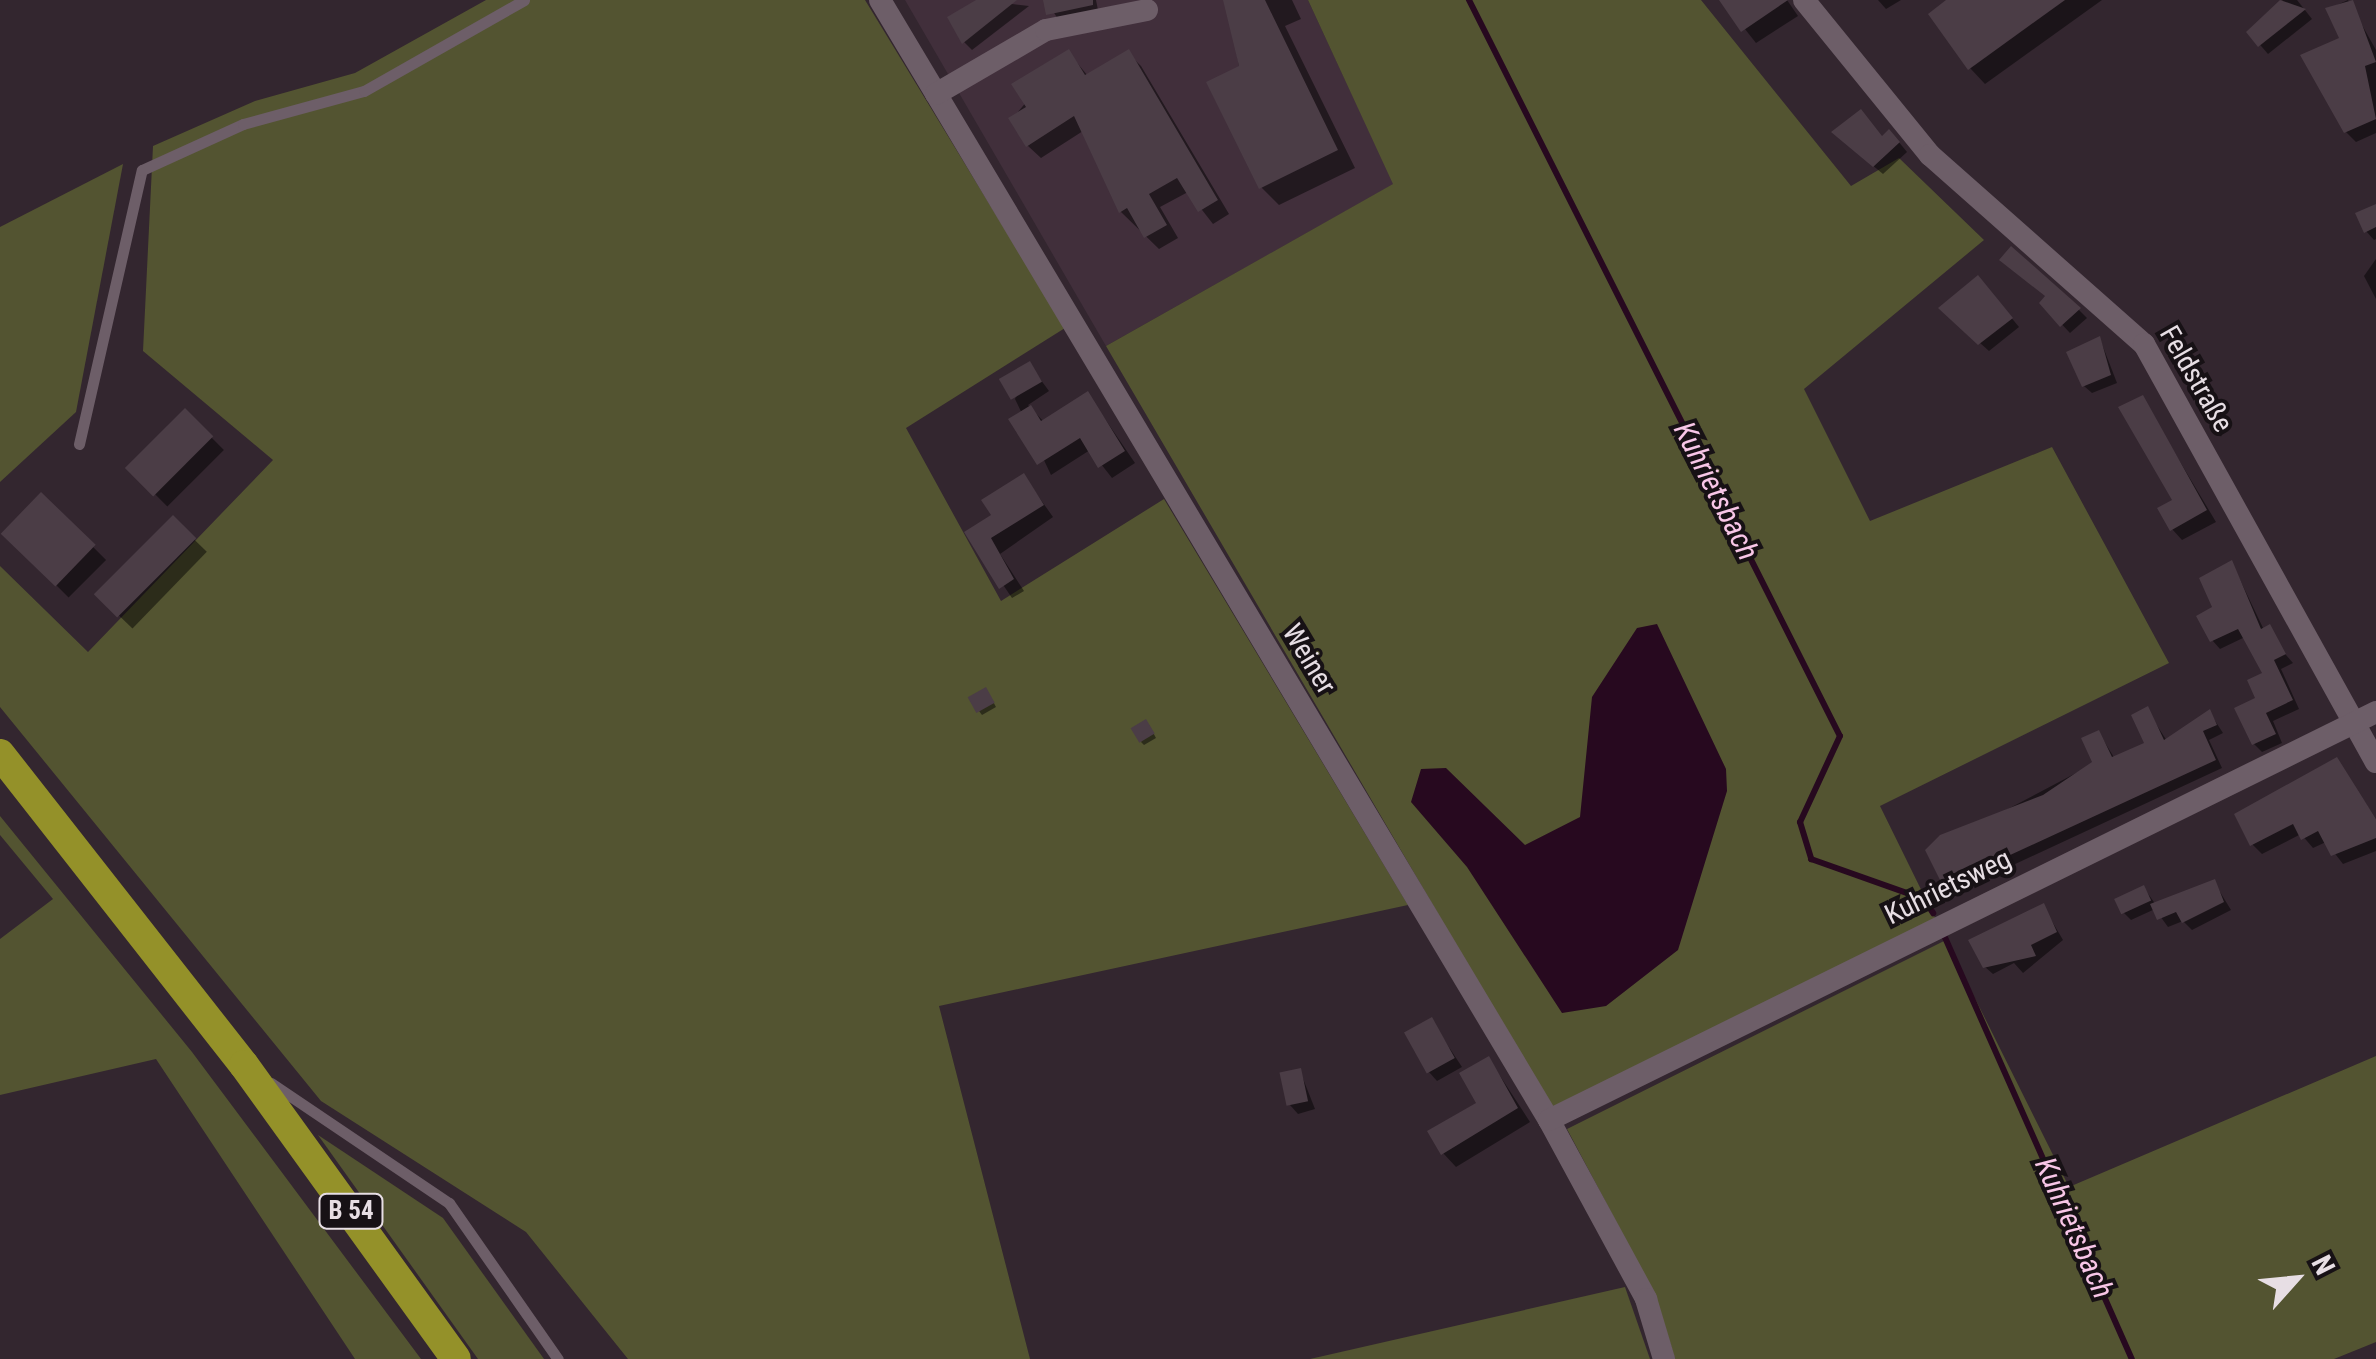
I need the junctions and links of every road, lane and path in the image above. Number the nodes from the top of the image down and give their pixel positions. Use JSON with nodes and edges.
{"nodes":[{"id":1,"x":524,"y":0,"type":"edge"},
{"id":2,"x":880,"y":0,"type":"edge"},
{"id":3,"x":1804,"y":0,"type":"edge"},
{"id":4,"x":1147,"y":10,"type":"dead end"},
{"id":5,"x":936,"y":94,"type":"junction"},
{"id":6,"x":79,"y":444,"type":"dead end"},
{"id":7,"x":2376,"y":712,"type":"edge"},
{"id":8,"x":2355,"y":725,"type":"junction"},
{"id":9,"x":0,"y":754,"type":"edge"},
{"id":10,"x":2376,"y":762,"type":"edge"},
{"id":11,"x":11,"y":776,"type":"edge"},
{"id":12,"x":244,"y":1065,"type":"junction"},
{"id":13,"x":1548,"y":1120,"type":"junction"},
{"id":14,"x":456,"y":1359,"type":"edge"},
{"id":15,"x":558,"y":1359,"type":"edge"},
{"id":16,"x":1664,"y":1359,"type":"edge"}],
"edges":[{"from":1,"to":6,"type":"lane"},
{"from":2,"to":5,"type":"street","name":"Weiner"},
{"from":3,"to":8,"type":"street","name":"Feldstraße"},
{"from":4,"to":5,"type":"street"},
{"from":5,"to":13,"type":"street","name":"Weiner"},
{"from":7,"to":8,"type":"street","name":"Kuhrietsweg"},
{"from":8,"to":10,"type":"street","name":"Feldstraße"},
{"from":8,"to":13,"type":"street","name":"Kuhrietsweg"},
{"from":9,"to":11,"type":"highway","number":"B 54"},
{"from":11,"to":12,"type":"highway","number":"B 54"},
{"from":12,"to":14,"type":"highway","number":"B 54"},
{"from":12,"to":15,"type":"lane"},
{"from":13,"to":16,"type":"street","name":"Weiner"}]}
